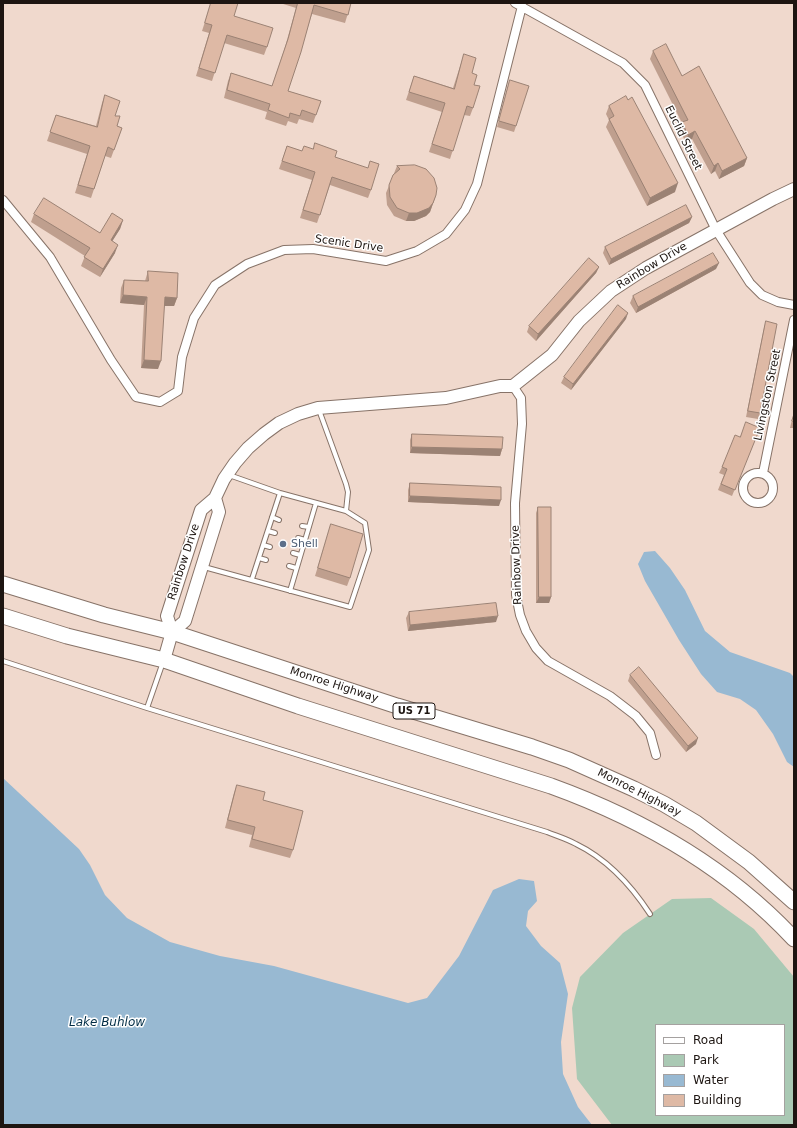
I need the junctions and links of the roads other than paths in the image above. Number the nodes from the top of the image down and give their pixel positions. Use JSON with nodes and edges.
{"nodes":[{"id":1,"x":519,"y":4,"type":"edge"},
{"id":2,"x":794,"y":189,"type":"edge"},
{"id":3,"x":3,"y":200,"type":"edge"},
{"id":4,"x":716,"y":230,"type":"junction"},
{"id":5,"x":794,"y":305,"type":"edge"},
{"id":6,"x":794,"y":320,"type":"edge"},
{"id":7,"x":513,"y":386,"type":"junction"},
{"id":8,"x":318,"y":408,"type":"junction"},
{"id":9,"x":763,"y":473,"type":"dead end"},
{"id":10,"x":227,"y":474,"type":"junction"},
{"id":11,"x":280,"y":493,"type":"junction"},
{"id":12,"x":215,"y":498,"type":"junction"},
{"id":13,"x":316,"y":503,"type":"junction"},
{"id":14,"x":346,"y":511,"type":"junction"},
{"id":15,"x":272,"y":518,"type":"junction"},
{"id":16,"x":279,"y":520,"type":"dead end"},
{"id":17,"x":302,"y":526,"type":"dead end"},
{"id":18,"x":309,"y":527,"type":"junction"},
{"id":19,"x":268,"y":531,"type":"junction"},
{"id":20,"x":275,"y":533,"type":"dead end"},
{"id":21,"x":298,"y":538,"type":"dead end"},
{"id":22,"x":305,"y":540,"type":"junction"},
{"id":23,"x":263,"y":545,"type":"junction"},
{"id":24,"x":270,"y":547,"type":"dead end"},
{"id":25,"x":293,"y":553,"type":"dead end"},
{"id":26,"x":300,"y":555,"type":"junction"},
{"id":27,"x":259,"y":558,"type":"junction"},
{"id":28,"x":266,"y":560,"type":"dead end"},
{"id":29,"x":289,"y":566,"type":"dead end"},
{"id":30,"x":202,"y":567,"type":"junction"},
{"id":31,"x":296,"y":568,"type":"junction"},
{"id":32,"x":252,"y":579,"type":"junction"},
{"id":33,"x":3,"y":584,"type":"edge"},
{"id":34,"x":290,"y":591,"type":"junction"},
{"id":35,"x":3,"y":616,"type":"edge"},
{"id":36,"x":172,"y":632,"type":"junction"},
{"id":37,"x":164,"y":660,"type":"junction"},
{"id":38,"x":3,"y":661,"type":"edge"},
{"id":39,"x":147,"y":708,"type":"junction"},
{"id":40,"x":656,"y":755,"type":"dead end"},
{"id":41,"x":794,"y":902,"type":"edge"},
{"id":42,"x":650,"y":914,"type":"dead end"},
{"id":43,"x":794,"y":939,"type":"edge"}],
"edges":[{"from":1,"to":3,"type":"street","name":"Scenic Drive"},
{"from":1,"to":4,"type":"street","name":"Euclid Street"},
{"from":2,"to":4,"type":"street","name":"Rainbow Drive"},
{"from":4,"to":5,"type":"street","name":"Euclid Street"},
{"from":4,"to":7,"type":"street","name":"Rainbow Drive"},
{"from":6,"to":9,"type":"street","name":"Livingston Street"},
{"from":7,"to":8,"type":"street","name":"Rainbow Drive"},
{"from":7,"to":40,"type":"street","name":"Rainbow Drive"},
{"from":8,"to":10,"type":"street","name":"Rainbow Drive"},
{"from":8,"to":14,"type":"lane"},
{"from":10,"to":11,"type":"lane"},
{"from":10,"to":12,"type":"street","name":"Rainbow Drive"},
{"from":11,"to":13,"type":"lane"},
{"from":11,"to":15,"type":"lane"},
{"from":12,"to":30,"type":"street","name":"Rainbow Drive"},
{"from":12,"to":36,"type":"street","name":"Rainbow Drive"},
{"from":13,"to":14,"type":"lane"},
{"from":13,"to":18,"type":"lane"},
{"from":14,"to":34,"type":"lane"},
{"from":15,"to":16,"type":"lane"},
{"from":15,"to":19,"type":"lane"},
{"from":17,"to":18,"type":"lane"},
{"from":18,"to":22,"type":"lane"},
{"from":19,"to":20,"type":"lane"},
{"from":19,"to":23,"type":"lane"},
{"from":21,"to":22,"type":"lane"},
{"from":22,"to":26,"type":"lane"},
{"from":23,"to":24,"type":"lane"},
{"from":23,"to":27,"type":"lane"},
{"from":25,"to":26,"type":"lane"},
{"from":26,"to":31,"type":"lane"},
{"from":27,"to":28,"type":"lane"},
{"from":27,"to":32,"type":"lane"},
{"from":29,"to":31,"type":"lane"},
{"from":30,"to":32,"type":"lane"},
{"from":30,"to":36,"type":"street","name":"Rainbow Drive"},
{"from":31,"to":34,"type":"lane"},
{"from":32,"to":34,"type":"lane"},
{"from":33,"to":36,"type":"highway","name":"Monroe Highway","number":"US 71"},
{"from":35,"to":37,"type":"highway","number":"US 71"},
{"from":36,"to":37,"type":"street","name":"Rainbow Drive"},
{"from":36,"to":41,"type":"highway","name":"Monroe Highway","number":"US 71"},
{"from":37,"to":39,"type":"lane"},
{"from":37,"to":43,"type":"highway","number":"US 71"},
{"from":38,"to":39,"type":"lane"},
{"from":39,"to":42,"type":"lane"}]}
